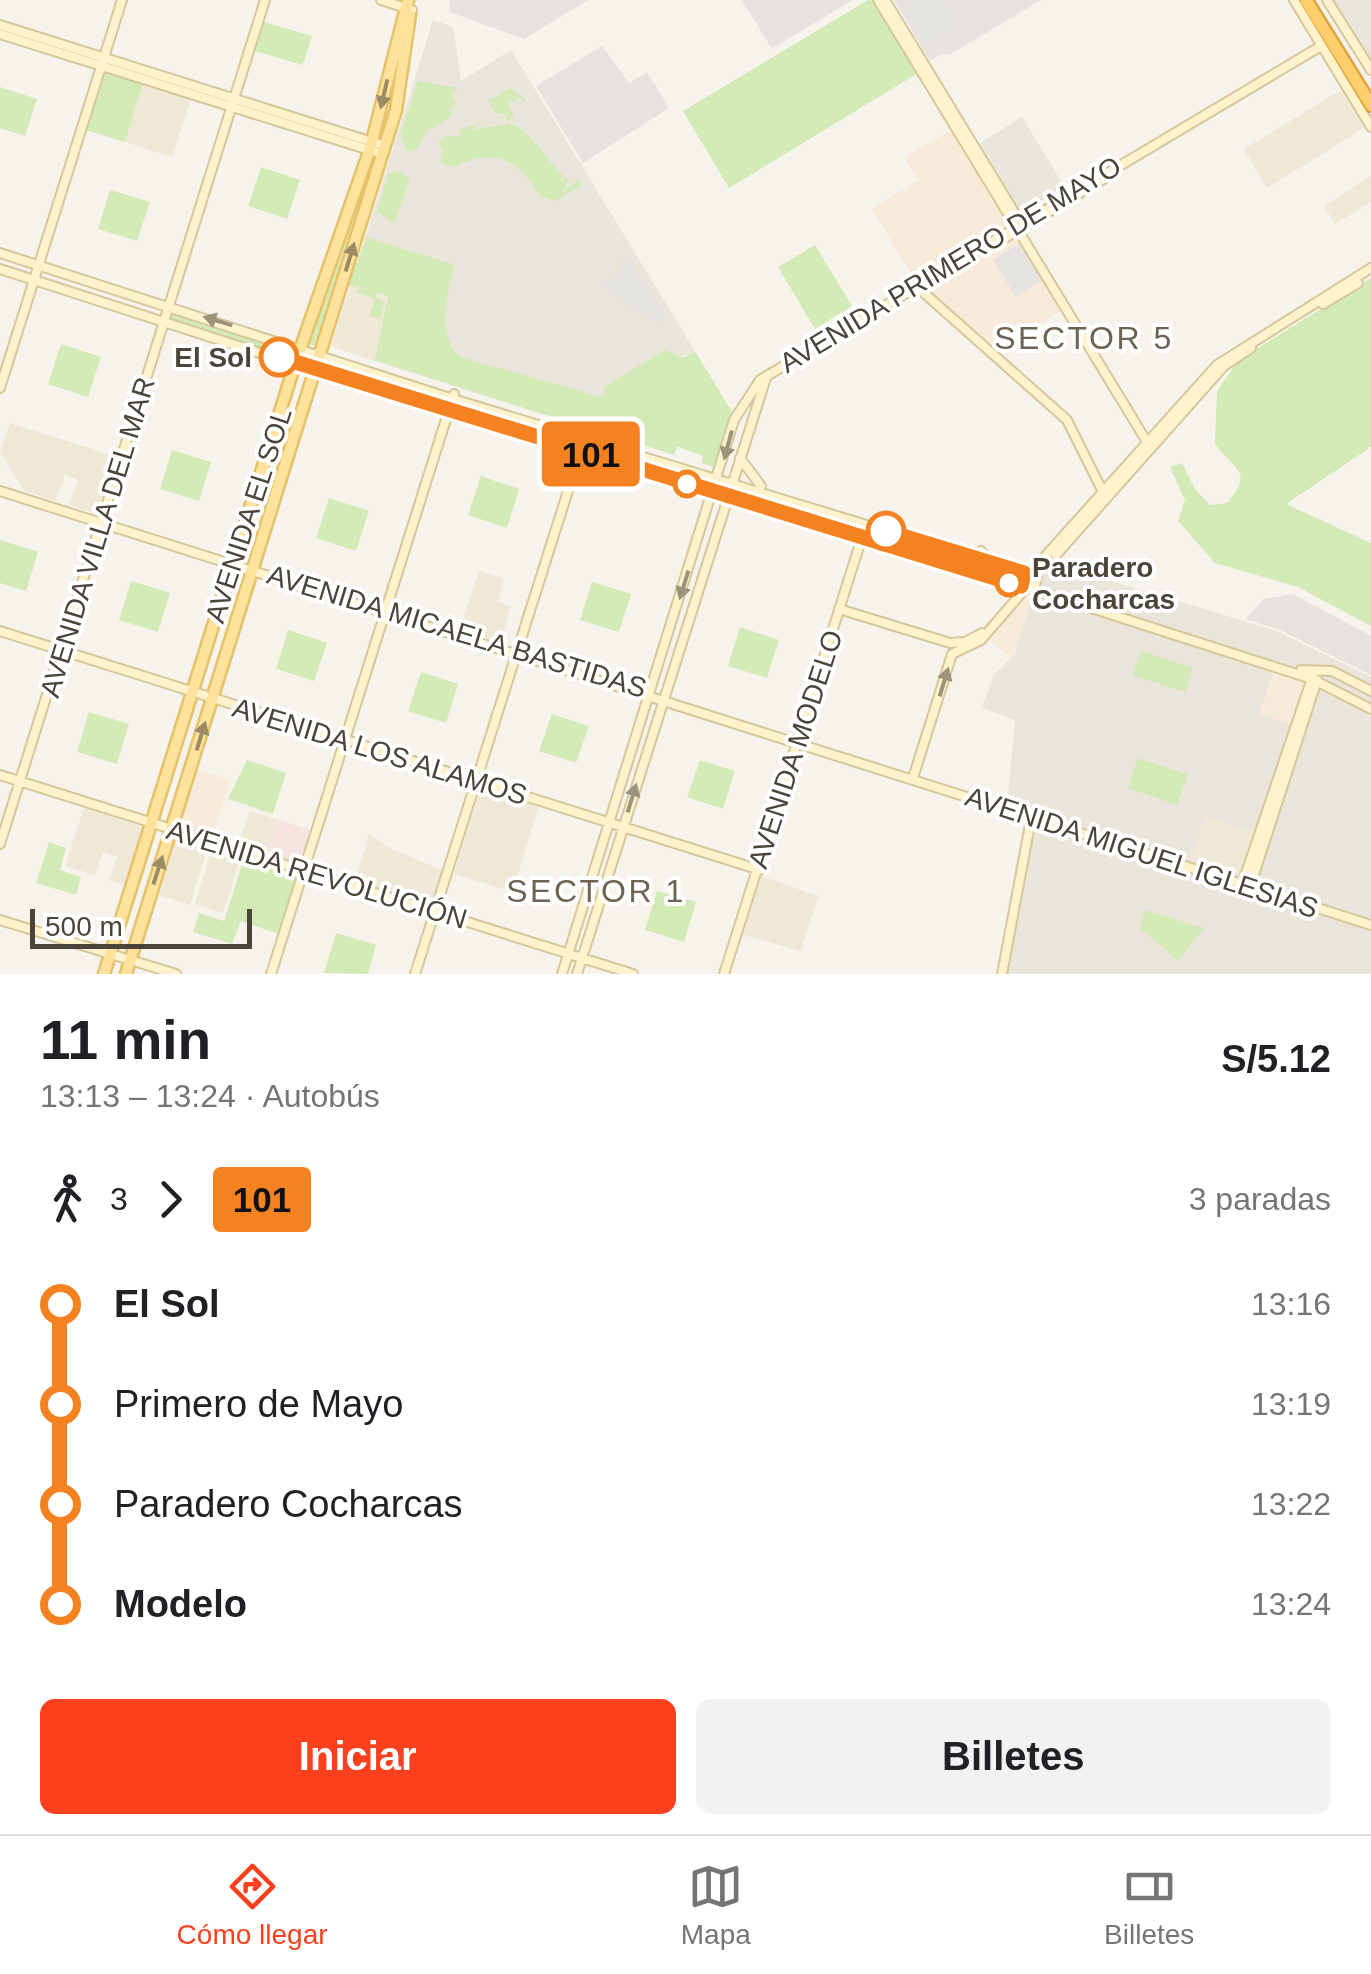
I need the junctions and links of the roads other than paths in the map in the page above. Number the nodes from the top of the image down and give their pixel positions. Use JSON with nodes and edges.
{"nodes":[{"id":1,"x":119,"y":0,"type":"edge"},
{"id":2,"x":264,"y":0,"type":"edge"},
{"id":3,"x":380,"y":0,"type":"edge"},
{"id":4,"x":882,"y":0,"type":"edge"},
{"id":5,"x":1294,"y":0,"type":"edge"},
{"id":6,"x":1306,"y":0,"type":"edge"},
{"id":7,"x":1315,"y":0,"type":"edge"},
{"id":8,"x":1327,"y":0,"type":"edge"},
{"id":9,"x":409,"y":3,"type":"edge"},
{"id":10,"x":0,"y":25,"type":"edge"},
{"id":11,"x":0,"y":34,"type":"edge"},
{"id":12,"x":1322,"y":47,"type":"junction"},
{"id":13,"x":100,"y":61,"type":"junction"},
{"id":14,"x":1371,"y":70,"type":"edge"},
{"id":15,"x":1371,"y":91,"type":"edge"},
{"id":16,"x":231,"y":103,"type":"junction"},
{"id":17,"x":1371,"y":105,"type":"edge"},
{"id":18,"x":1371,"y":127,"type":"edge"},
{"id":19,"x":371,"y":146,"type":"junction"},
{"id":20,"x":384,"y":150,"type":"junction"},
{"id":21,"x":1020,"y":228,"type":"junction"},
{"id":22,"x":0,"y":253,"type":"edge"},
{"id":23,"x":36,"y":266,"type":"junction"},
{"id":24,"x":0,"y":269,"type":"edge"},
{"id":25,"x":1371,"y":269,"type":"edge"},
{"id":26,"x":32,"y":279,"type":"junction"},
{"id":27,"x":916,"y":287,"type":"junction"},
{"id":28,"x":168,"y":305,"type":"junction"},
{"id":29,"x":163,"y":321,"type":"junction"},
{"id":30,"x":301,"y":346,"type":"junction"},
{"id":31,"x":321,"y":353,"type":"junction"},
{"id":32,"x":295,"y":364,"type":"junction"},
{"id":33,"x":0,"y":370,"type":"edge"},
{"id":34,"x":315,"y":370,"type":"junction"},
{"id":35,"x":0,"y":388,"type":"edge"},
{"id":36,"x":455,"y":397,"type":"junction"},
{"id":37,"x":450,"y":411,"type":"junction"},
{"id":38,"x":587,"y":438,"type":"junction"},
{"id":39,"x":1148,"y":441,"type":"junction"},
{"id":40,"x":583,"y":452,"type":"junction"},
{"id":41,"x":740,"y":456,"type":"junction"},
{"id":42,"x":718,"y":480,"type":"junction"},
{"id":43,"x":731,"y":482,"type":"junction"},
{"id":44,"x":761,"y":486,"type":"dead end"},
{"id":45,"x":0,"y":489,"type":"edge"},
{"id":46,"x":714,"y":492,"type":"junction"},
{"id":47,"x":1103,"y":492,"type":"junction"},
{"id":48,"x":727,"y":496,"type":"junction"},
{"id":49,"x":846,"y":510,"type":"dead end"},
{"id":50,"x":100,"y":520,"type":"junction"},
{"id":51,"x":852,"y":520,"type":"junction"},
{"id":52,"x":867,"y":525,"type":"junction"},
{"id":53,"x":864,"y":538,"type":"junction"},
{"id":54,"x":981,"y":551,"type":"dead end"},
{"id":55,"x":233,"y":562,"type":"junction"},
{"id":56,"x":990,"y":563,"type":"junction"},
{"id":57,"x":253,"y":569,"type":"junction"},
{"id":58,"x":1028,"y":583,"type":"junction"},
{"id":59,"x":841,"y":610,"type":"junction"},
{"id":60,"x":386,"y":613,"type":"junction"},
{"id":61,"x":0,"y":633,"type":"edge"},
{"id":62,"x":59,"y":651,"type":"junction"},
{"id":63,"x":520,"y":652,"type":"junction"},
{"id":64,"x":1314,"y":680,"type":"junction"},
{"id":65,"x":1371,"y":691,"type":"edge"},
{"id":66,"x":650,"y":692,"type":"junction"},
{"id":67,"x":192,"y":693,"type":"junction"},
{"id":68,"x":664,"y":697,"type":"junction"},
{"id":69,"x":212,"y":700,"type":"junction"},
{"id":70,"x":1371,"y":709,"type":"edge"},
{"id":71,"x":800,"y":740,"type":"junction"},
{"id":72,"x":347,"y":742,"type":"junction"},
{"id":73,"x":913,"y":776,"type":"junction"},
{"id":74,"x":0,"y":777,"type":"edge"},
{"id":75,"x":18,"y":782,"type":"junction"},
{"id":76,"x":477,"y":783,"type":"junction"},
{"id":77,"x":1033,"y":816,"type":"junction"},
{"id":78,"x":150,"y":824,"type":"junction"},
{"id":79,"x":609,"y":824,"type":"junction"},
{"id":80,"x":623,"y":828,"type":"junction"},
{"id":81,"x":171,"y":831,"type":"junction"},
{"id":82,"x":0,"y":833,"type":"edge"},
{"id":83,"x":0,"y":844,"type":"edge"},
{"id":84,"x":758,"y":872,"type":"junction"},
{"id":85,"x":306,"y":873,"type":"junction"},
{"id":86,"x":1247,"y":884,"type":"junction"},
{"id":87,"x":437,"y":914,"type":"junction"},
{"id":88,"x":0,"y":922,"type":"edge"},
{"id":89,"x":1371,"y":923,"type":"edge"},
{"id":90,"x":110,"y":956,"type":"junction"},
{"id":91,"x":568,"y":956,"type":"junction"},
{"id":92,"x":581,"y":960,"type":"junction"},
{"id":93,"x":128,"y":966,"type":"edge"},
{"id":94,"x":104,"y":974,"type":"edge"},
{"id":95,"x":161,"y":974,"type":"edge"},
{"id":96,"x":176,"y":974,"type":"edge"},
{"id":97,"x":274,"y":974,"type":"edge"},
{"id":98,"x":418,"y":974,"type":"edge"},
{"id":99,"x":562,"y":974,"type":"edge"},
{"id":100,"x":577,"y":974,"type":"edge"},
{"id":101,"x":620,"y":974,"type":"edge"},
{"id":102,"x":633,"y":974,"type":"edge"},
{"id":103,"x":726,"y":974,"type":"edge"},
{"id":104,"x":1002,"y":974,"type":"edge"}],
"edges":[{"from":1,"to":13,"type":"street"},
{"from":2,"to":16,"type":"street","name":"AVENIDA VILLA DEL MAR"},
{"from":3,"to":9,"type":"street"},
{"from":4,"to":21,"type":"street"},
{"from":5,"to":12,"type":"street"},
{"from":6,"to":17,"type":"highway"},
{"from":7,"to":15,"type":"highway"},
{"from":8,"to":14,"type":"street"},
{"from":9,"to":19,"type":"main road","name":"AVENIDA EL SOL","one_way":true},
{"from":9,"to":20,"type":"main road","name":"AVENIDA EL SOL"},
{"from":10,"to":13,"type":"street"},
{"from":11,"to":13,"type":"street"},
{"from":12,"to":18,"type":"street"},
{"from":12,"to":21,"type":"street","name":"AVENIDA PRIMERO DE MAYO"},
{"from":13,"to":16,"type":"street"},
{"from":13,"to":23,"type":"street"},
{"from":16,"to":19,"type":"street"},
{"from":16,"to":28,"type":"street","name":"AVENIDA VILLA DEL MAR"},
{"from":19,"to":20,"type":"street"},
{"from":19,"to":30,"type":"main road","name":"AVENIDA EL SOL"},
{"from":31,"to":20,"type":"main road","name":"AVENIDA EL SOL","one_way":true},
{"from":21,"to":27,"type":"street","name":"AVENIDA PRIMERO DE MAYO"},
{"from":21,"to":39,"type":"street"},
{"from":22,"to":23,"type":"street"},
{"from":23,"to":26,"type":"street"},
{"from":23,"to":28,"type":"street"},
{"from":24,"to":26,"type":"street"},
{"from":25,"to":39,"type":"street"},
{"from":25,"to":58,"type":"street"},
{"from":26,"to":29,"type":"street"},
{"from":26,"to":33,"type":"street"},
{"from":26,"to":35,"type":"street"},
{"from":27,"to":41,"type":"street","name":"AVENIDA PRIMERO DE MAYO"},
{"from":27,"to":42,"type":"street","name":"AVENIDA PRIMERO DE MAYO","one_way":true},
{"from":27,"to":47,"type":"street"},
{"from":28,"to":29,"type":"street","name":"AVENIDA VILLA DEL MAR"},
{"from":30,"to":28,"type":"street","one_way":true},
{"from":29,"to":32,"type":"street"},
{"from":29,"to":50,"type":"street","name":"AVENIDA VILLA DEL MAR"},
{"from":30,"to":31,"type":"street"},
{"from":30,"to":32,"type":"main road","name":"AVENIDA EL SOL"},
{"from":31,"to":34,"type":"main road","name":"AVENIDA EL SOL"},
{"from":31,"to":36,"type":"street"},
{"from":32,"to":34,"type":"street"},
{"from":32,"to":55,"type":"main road","name":"AVENIDA EL SOL"},
{"from":34,"to":37,"type":"street"},
{"from":34,"to":57,"type":"main road","name":"AVENIDA EL SOL"},
{"from":36,"to":37,"type":"street"},
{"from":36,"to":38,"type":"street"},
{"from":37,"to":40,"type":"street"},
{"from":37,"to":60,"type":"street"},
{"from":38,"to":40,"type":"street"},
{"from":38,"to":42,"type":"street"},
{"from":39,"to":47,"type":"street"},
{"from":40,"to":46,"type":"street"},
{"from":40,"to":63,"type":"street"},
{"from":41,"to":43,"type":"street","name":"AVENIDA PRIMERO DE MAYO"},
{"from":41,"to":44,"type":"street"},
{"from":42,"to":43,"type":"street"},
{"from":42,"to":46,"type":"street","name":"AVENIDA PRIMERO DE MAYO"},
{"from":43,"to":48,"type":"street","name":"AVENIDA PRIMERO DE MAYO"},
{"from":43,"to":51,"type":"street"},
{"from":45,"to":50,"type":"street","name":"AVENIDA MICAELA BASTIDAS"},
{"from":46,"to":48,"type":"street"},
{"from":46,"to":66,"type":"street","name":"AVENIDA PRIMERO DE MAYO","one_way":true},
{"from":47,"to":58,"type":"street"},
{"from":48,"to":53,"type":"street"},
{"from":48,"to":68,"type":"street","name":"AVENIDA PRIMERO DE MAYO"},
{"from":49,"to":51,"type":"street"},
{"from":50,"to":55,"type":"street","name":"AVENIDA MICAELA BASTIDAS"},
{"from":50,"to":62,"type":"street","name":"AVENIDA VILLA DEL MAR"},
{"from":51,"to":52,"type":"street"},
{"from":52,"to":53,"type":"street","name":"AVENIDA MODELO"},
{"from":52,"to":56,"type":"street"},
{"from":53,"to":58,"type":"street"},
{"from":53,"to":59,"type":"street","name":"AVENIDA MODELO"},
{"from":54,"to":56,"type":"street"},
{"from":55,"to":57,"type":"street","name":"AVENIDA MICAELA BASTIDAS"},
{"from":55,"to":67,"type":"main road","name":"AVENIDA EL SOL"},
{"from":56,"to":58,"type":"street"},
{"from":57,"to":60,"type":"street","name":"AVENIDA MICAELA BASTIDAS"},
{"from":57,"to":69,"type":"main road","name":"AVENIDA EL SOL"},
{"from":58,"to":59,"type":"street"},
{"from":58,"to":64,"type":"street"},
{"from":73,"to":58,"type":"street","one_way":true},
{"from":59,"to":71,"type":"street","name":"AVENIDA MODELO"},
{"from":60,"to":63,"type":"street","name":"AVENIDA MICAELA BASTIDAS"},
{"from":60,"to":72,"type":"street"},
{"from":61,"to":62,"type":"street","name":"AVENIDA LOS ALAMOS"},
{"from":62,"to":67,"type":"street","name":"AVENIDA LOS ALAMOS"},
{"from":62,"to":75,"type":"street","name":"AVENIDA VILLA DEL MAR"},
{"from":63,"to":66,"type":"street","name":"AVENIDA MICAELA BASTIDAS"},
{"from":63,"to":76,"type":"street"},
{"from":64,"to":65,"type":"street"},
{"from":64,"to":70,"type":"street"},
{"from":64,"to":86,"type":"street"},
{"from":66,"to":68,"type":"street","name":"AVENIDA MICAELA BASTIDAS"},
{"from":66,"to":79,"type":"street","name":"AVENIDA PRIMERO DE MAYO"},
{"from":67,"to":69,"type":"street","name":"AVENIDA LOS ALAMOS"},
{"from":67,"to":78,"type":"main road","name":"AVENIDA EL SOL"},
{"from":68,"to":71,"type":"street","name":"AVENIDA MICAELA BASTIDAS"},
{"from":80,"to":68,"type":"street","name":"AVENIDA PRIMERO DE MAYO","one_way":true},
{"from":69,"to":72,"type":"street","name":"AVENIDA LOS ALAMOS"},
{"from":81,"to":69,"type":"main road","name":"AVENIDA EL SOL","one_way":true},
{"from":71,"to":73,"type":"street","name":"AVENIDA MICAELA BASTIDAS"},
{"from":71,"to":84,"type":"street","name":"AVENIDA MODELO"},
{"from":72,"to":76,"type":"street","name":"AVENIDA LOS ALAMOS"},
{"from":72,"to":85,"type":"street"},
{"from":73,"to":77,"type":"street","name":"AVENIDA MIGUEL IGLESIAS"},
{"from":74,"to":75,"type":"street","name":"AVENIDA REVOLUCIÓN"},
{"from":75,"to":78,"type":"street","name":"AVENIDA REVOLUCIÓN"},
{"from":75,"to":82,"type":"street","name":"AVENIDA VILLA DEL MAR"},
{"from":75,"to":83,"type":"street","name":"AVENIDA VILLA DEL MAR"},
{"from":76,"to":79,"type":"street","name":"AVENIDA LOS ALAMOS"},
{"from":76,"to":87,"type":"street"},
{"from":77,"to":86,"type":"street","name":"AVENIDA MIGUEL IGLESIAS"},
{"from":77,"to":104,"type":"street"},
{"from":78,"to":81,"type":"street","name":"AVENIDA REVOLUCIÓN"},
{"from":78,"to":90,"type":"main road","name":"AVENIDA EL SOL"},
{"from":79,"to":80,"type":"street","name":"AVENIDA LOS ALAMOS"},
{"from":79,"to":91,"type":"street","name":"AVENIDA PRIMERO DE MAYO"},
{"from":80,"to":84,"type":"street","name":"AVENIDA LOS ALAMOS"},
{"from":80,"to":92,"type":"street","name":"AVENIDA PRIMERO DE MAYO"},
{"from":81,"to":85,"type":"street","name":"AVENIDA REVOLUCIÓN"},
{"from":93,"to":81,"type":"main road","name":"AVENIDA EL SOL","one_way":true},
{"from":84,"to":103,"type":"street","name":"AVENIDA MODELO"},
{"from":85,"to":87,"type":"street","name":"AVENIDA REVOLUCIÓN"},
{"from":85,"to":97,"type":"street"},
{"from":86,"to":89,"type":"street","name":"AVENIDA MIGUEL IGLESIAS"},
{"from":87,"to":91,"type":"street","name":"AVENIDA REVOLUCIÓN"},
{"from":87,"to":98,"type":"street"},
{"from":88,"to":90,"type":"street"},
{"from":90,"to":93,"type":"street"},
{"from":90,"to":94,"type":"main road","name":"AVENIDA EL SOL"},
{"from":91,"to":92,"type":"street","name":"AVENIDA REVOLUCIÓN"},
{"from":91,"to":99,"type":"street","name":"AVENIDA PRIMERO DE MAYO"},
{"from":92,"to":100,"type":"street","name":"AVENIDA PRIMERO DE MAYO"},
{"from":92,"to":101,"type":"street","name":"AVENIDA REVOLUCIÓN"},
{"from":92,"to":102,"type":"street","name":"AVENIDA REVOLUCIÓN"},
{"from":93,"to":95,"type":"street"},
{"from":93,"to":96,"type":"street"}]}
